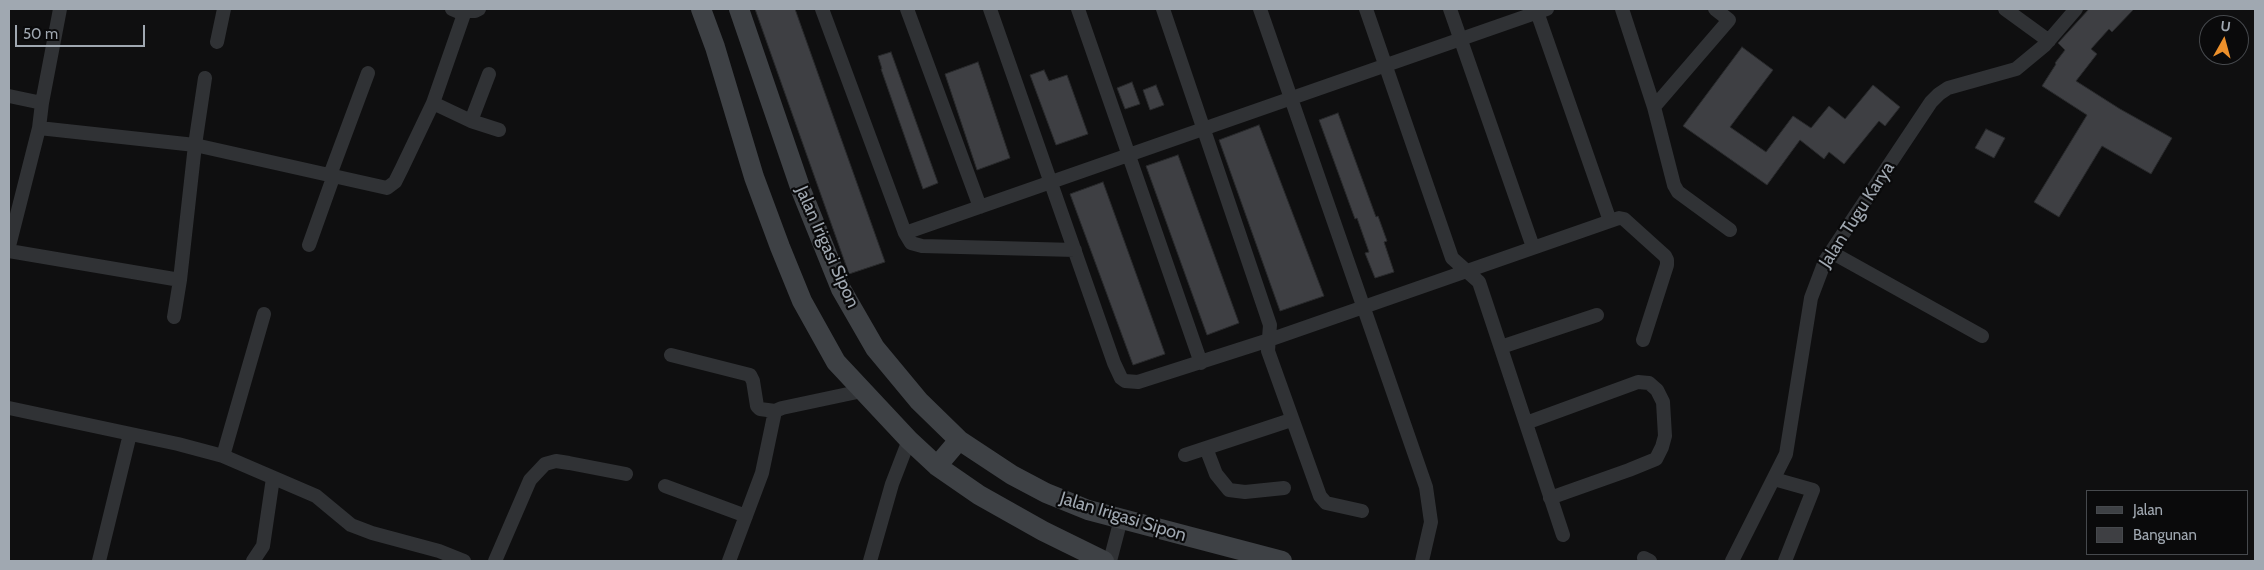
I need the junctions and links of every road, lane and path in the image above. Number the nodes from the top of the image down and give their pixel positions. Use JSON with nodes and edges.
{"nodes":[{"id":1,"x":60,"y":9,"type":"edge"},
{"id":2,"x":224,"y":9,"type":"edge"},
{"id":3,"x":479,"y":9,"type":"edge"},
{"id":4,"x":701,"y":9,"type":"edge"},
{"id":5,"x":739,"y":9,"type":"edge"},
{"id":6,"x":822,"y":9,"type":"edge"},
{"id":7,"x":906,"y":9,"type":"edge"},
{"id":8,"x":990,"y":9,"type":"edge"},
{"id":9,"x":1078,"y":9,"type":"edge"},
{"id":10,"x":1163,"y":9,"type":"edge"},
{"id":11,"x":1260,"y":9,"type":"edge"},
{"id":12,"x":1366,"y":9,"type":"edge"},
{"id":13,"x":1450,"y":9,"type":"edge"},
{"id":14,"x":1622,"y":9,"type":"edge"},
{"id":15,"x":1715,"y":9,"type":"edge"},
{"id":16,"x":2005,"y":9,"type":"edge"},
{"id":17,"x":2076,"y":9,"type":"edge"},
{"id":18,"x":1540,"y":10,"type":"edge"},
{"id":19,"x":458,"y":12,"type":"edge"},
{"id":20,"x":1461,"y":39,"type":"junction"},
{"id":21,"x":2049,"y":41,"type":"junction"},
{"id":22,"x":217,"y":42,"type":"dead end"},
{"id":23,"x":1386,"y":65,"type":"junction"},
{"id":24,"x":368,"y":73,"type":"dead end"},
{"id":25,"x":489,"y":74,"type":"dead end"},
{"id":26,"x":205,"y":78,"type":"dead end"},
{"id":27,"x":9,"y":96,"type":"edge"},
{"id":28,"x":1291,"y":98,"type":"junction"},
{"id":29,"x":42,"y":102,"type":"junction"},
{"id":30,"x":433,"y":103,"type":"junction"},
{"id":31,"x":1654,"y":107,"type":"junction"},
{"id":32,"x":471,"y":121,"type":"junction"},
{"id":33,"x":39,"y":128,"type":"junction"},
{"id":34,"x":1204,"y":128,"type":"junction"},
{"id":35,"x":499,"y":130,"type":"dead end"},
{"id":36,"x":195,"y":145,"type":"junction"},
{"id":37,"x":1130,"y":154,"type":"junction"},
{"id":38,"x":332,"y":175,"type":"junction"},
{"id":39,"x":1051,"y":182,"type":"junction"},
{"id":40,"x":980,"y":206,"type":"junction"},
{"id":41,"x":1610,"y":220,"type":"junction"},
{"id":42,"x":1730,"y":230,"type":"dead end"},
{"id":43,"x":905,"y":233,"type":"junction"},
{"id":44,"x":10,"y":239,"type":"edge"},
{"id":45,"x":309,"y":244,"type":"dead end"},
{"id":46,"x":1533,"y":247,"type":"junction"},
{"id":47,"x":1075,"y":250,"type":"junction"},
{"id":48,"x":9,"y":251,"type":"edge"},
{"id":49,"x":1831,"y":252,"type":"junction"},
{"id":50,"x":1466,"y":272,"type":"junction"},
{"id":51,"x":180,"y":280,"type":"junction"},
{"id":52,"x":1365,"y":307,"type":"junction"},
{"id":53,"x":264,"y":314,"type":"dead end"},
{"id":54,"x":1597,"y":315,"type":"dead end"},
{"id":55,"x":174,"y":317,"type":"dead end"},
{"id":56,"x":1982,"y":336,"type":"dead end"},
{"id":57,"x":1269,"y":340,"type":"junction"},
{"id":58,"x":1643,"y":340,"type":"dead end"},
{"id":59,"x":1501,"y":347,"type":"junction"},
{"id":60,"x":671,"y":355,"type":"dead end"},
{"id":61,"x":1201,"y":363,"type":"junction"},
{"id":62,"x":862,"y":391,"type":"junction"},
{"id":63,"x":9,"y":408,"type":"edge"},
{"id":64,"x":775,"y":411,"type":"junction"},
{"id":65,"x":1291,"y":420,"type":"junction"},
{"id":66,"x":1526,"y":423,"type":"junction"},
{"id":67,"x":130,"y":434,"type":"junction"},
{"id":68,"x":909,"y":440,"type":"junction"},
{"id":69,"x":958,"y":442,"type":"junction"},
{"id":70,"x":1206,"y":448,"type":"junction"},
{"id":71,"x":1185,"y":455,"type":"dead end"},
{"id":72,"x":223,"y":456,"type":"junction"},
{"id":73,"x":938,"y":465,"type":"junction"},
{"id":74,"x":626,"y":474,"type":"dead end"},
{"id":75,"x":273,"y":478,"type":"junction"},
{"id":76,"x":1774,"y":479,"type":"junction"},
{"id":77,"x":665,"y":486,"type":"dead end"},
{"id":78,"x":1284,"y":488,"type":"dead end"},
{"id":79,"x":1550,"y":498,"type":"junction"},
{"id":80,"x":1362,"y":511,"type":"dead end"},
{"id":81,"x":746,"y":516,"type":"junction"},
{"id":82,"x":1120,"y":521,"type":"junction"},
{"id":83,"x":1563,"y":535,"type":"dead end"},
{"id":84,"x":457,"y":560,"type":"edge"},
{"id":85,"x":99,"y":561,"type":"edge"},
{"id":86,"x":253,"y":561,"type":"edge"},
{"id":87,"x":495,"y":561,"type":"edge"},
{"id":88,"x":729,"y":561,"type":"edge"},
{"id":89,"x":870,"y":561,"type":"edge"},
{"id":90,"x":1108,"y":561,"type":"edge"},
{"id":91,"x":1282,"y":561,"type":"edge"},
{"id":92,"x":1422,"y":561,"type":"edge"},
{"id":93,"x":1732,"y":561,"type":"edge"},
{"id":94,"x":1785,"y":561,"type":"edge"}],
"edges":[{"from":1,"to":29,"type":"street"},
{"from":2,"to":22,"type":"street"},
{"from":3,"to":19,"type":"street"},
{"from":4,"to":62,"type":"street"},
{"from":5,"to":69,"type":"street","name":"Jalan Irigasi Sipon"},
{"from":6,"to":43,"type":"street"},
{"from":7,"to":40,"type":"street"},
{"from":8,"to":39,"type":"street"},
{"from":9,"to":37,"type":"street"},
{"from":10,"to":34,"type":"street"},
{"from":11,"to":28,"type":"street"},
{"from":12,"to":23,"type":"street"},
{"from":13,"to":20,"type":"street"},
{"from":14,"to":31,"type":"street"},
{"from":15,"to":31,"type":"street"},
{"from":16,"to":21,"type":"street"},
{"from":17,"to":21,"type":"street","name":"Jalan Tugu Karya"},
{"from":18,"to":20,"type":"street"},
{"from":18,"to":41,"type":"street"},
{"from":19,"to":30,"type":"street"},
{"from":20,"to":23,"type":"street"},
{"from":20,"to":46,"type":"street"},
{"from":21,"to":49,"type":"street","name":"Jalan Tugu Karya"},
{"from":23,"to":28,"type":"street"},
{"from":23,"to":50,"type":"street"},
{"from":24,"to":38,"type":"street"},
{"from":25,"to":32,"type":"street"},
{"from":26,"to":36,"type":"street"},
{"from":27,"to":29,"type":"street"},
{"from":28,"to":34,"type":"street"},
{"from":28,"to":52,"type":"street"},
{"from":29,"to":33,"type":"street"},
{"from":30,"to":32,"type":"street"},
{"from":30,"to":38,"type":"street"},
{"from":31,"to":42,"type":"street"},
{"from":32,"to":35,"type":"street"},
{"from":33,"to":36,"type":"street"},
{"from":33,"to":44,"type":"street"},
{"from":34,"to":37,"type":"street"},
{"from":34,"to":57,"type":"street"},
{"from":36,"to":38,"type":"street"},
{"from":36,"to":51,"type":"street"},
{"from":37,"to":39,"type":"street"},
{"from":37,"to":61,"type":"street"},
{"from":38,"to":45,"type":"street"},
{"from":39,"to":40,"type":"street"},
{"from":39,"to":47,"type":"street"},
{"from":40,"to":43,"type":"street"},
{"from":41,"to":46,"type":"street"},
{"from":41,"to":58,"type":"street"},
{"from":43,"to":47,"type":"street"},
{"from":46,"to":50,"type":"street"},
{"from":47,"to":61,"type":"street"},
{"from":48,"to":51,"type":"street"},
{"from":49,"to":56,"type":"street"},
{"from":49,"to":76,"type":"street","name":"Jalan Tugu Karya"},
{"from":50,"to":52,"type":"street"},
{"from":50,"to":59,"type":"street"},
{"from":51,"to":55,"type":"street"},
{"from":52,"to":57,"type":"street"},
{"from":52,"to":92,"type":"street"},
{"from":53,"to":72,"type":"street"},
{"from":54,"to":59,"type":"street"},
{"from":57,"to":61,"type":"street"},
{"from":57,"to":65,"type":"street"},
{"from":59,"to":66,"type":"street"},
{"from":60,"to":64,"type":"street"},
{"from":62,"to":64,"type":"street"},
{"from":62,"to":68,"type":"street"},
{"from":63,"to":67,"type":"street"},
{"from":64,"to":81,"type":"street"},
{"from":65,"to":70,"type":"street"},
{"from":65,"to":80,"type":"street"},
{"from":66,"to":79,"type":"street"},
{"from":66,"to":79,"type":"street"},
{"from":67,"to":72,"type":"street"},
{"from":67,"to":85,"type":"street"},
{"from":68,"to":73,"type":"street"},
{"from":68,"to":89,"type":"street"},
{"from":69,"to":73,"type":"street"},
{"from":69,"to":82,"type":"street","name":"Jalan Irigasi Sipon"},
{"from":70,"to":71,"type":"street"},
{"from":70,"to":78,"type":"street"},
{"from":72,"to":75,"type":"street"},
{"from":73,"to":90,"type":"street"},
{"from":74,"to":87,"type":"street"},
{"from":75,"to":84,"type":"street"},
{"from":75,"to":86,"type":"street"},
{"from":76,"to":93,"type":"street","name":"Jalan Tugu Karya"},
{"from":76,"to":94,"type":"street"},
{"from":77,"to":81,"type":"street"},
{"from":79,"to":83,"type":"street"},
{"from":81,"to":88,"type":"street"},
{"from":82,"to":90,"type":"street"},
{"from":82,"to":91,"type":"street","name":"Jalan Irigasi Sipon"}]}
